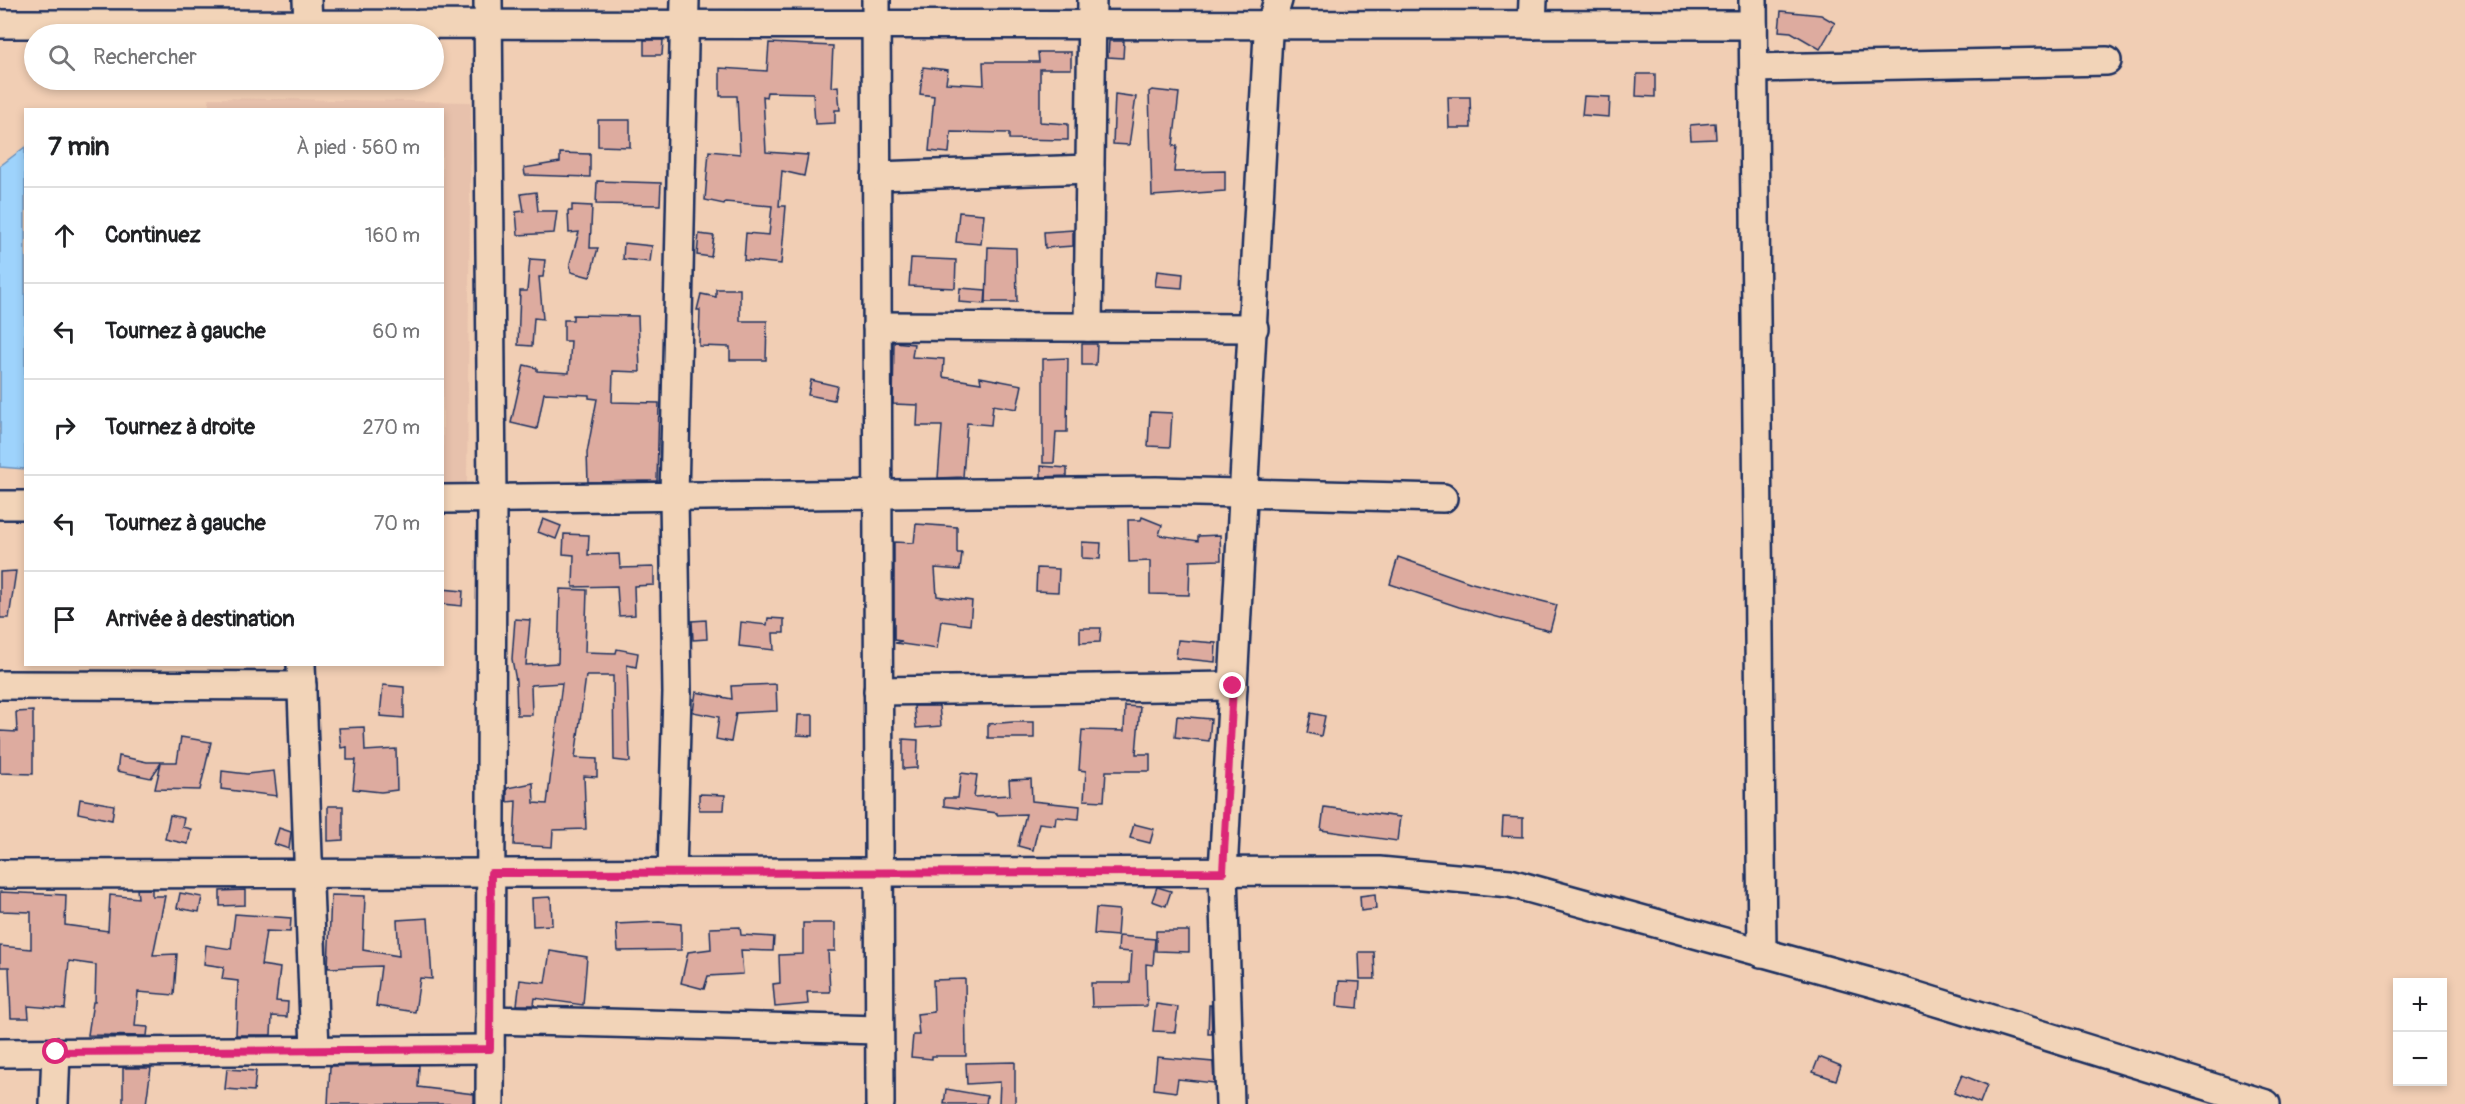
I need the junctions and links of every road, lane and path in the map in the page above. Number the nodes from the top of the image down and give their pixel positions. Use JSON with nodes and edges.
{"nodes":[{"id":1,"x":307,"y":12,"type":"edge"},
{"id":2,"x":488,"y":12,"type":"edge"},
{"id":3,"x":685,"y":12,"type":"edge"},
{"id":4,"x":876,"y":12,"type":"edge"},
{"id":5,"x":1092,"y":12,"type":"edge"},
{"id":6,"x":1274,"y":12,"type":"edge"},
{"id":7,"x":1532,"y":12,"type":"edge"},
{"id":8,"x":1753,"y":13,"type":"edge"},
{"id":9,"x":0,"y":24,"type":"edge"},
{"id":10,"x":2107,"y":62,"type":"dead end"},
{"id":11,"x":1754,"y":68,"type":"junction"},
{"id":12,"x":1090,"y":169,"type":"junction"},
{"id":13,"x":876,"y":176,"type":"junction"},
{"id":14,"x":877,"y":326,"type":"junction"},
{"id":15,"x":1088,"y":327,"type":"junction"},
{"id":16,"x":1254,"y":328,"type":"junction"},
{"id":17,"x":1243,"y":493,"type":"junction"},
{"id":18,"x":877,"y":495,"type":"junction"},
{"id":19,"x":674,"y":497,"type":"junction"},
{"id":20,"x":1443,"y":498,"type":"dead end"},
{"id":21,"x":444,"y":499,"type":"edge"},
{"id":22,"x":492,"y":499,"type":"junction"},
{"id":23,"x":0,"y":505,"type":"edge"},
{"id":24,"x":24,"y":505,"type":"edge"},
{"id":25,"x":302,"y":675,"type":"edge"},
{"id":26,"x":0,"y":685,"type":"edge"},
{"id":27,"x":1233,"y":686,"type":"junction"},
{"id":28,"x":878,"y":691,"type":"junction"},
{"id":29,"x":1223,"y":872,"type":"junction"},
{"id":30,"x":491,"y":873,"type":"junction"},
{"id":31,"x":672,"y":873,"type":"junction"},
{"id":32,"x":879,"y":873,"type":"junction"},
{"id":33,"x":0,"y":874,"type":"edge"},
{"id":34,"x":309,"y":874,"type":"junction"},
{"id":35,"x":1762,"y":952,"type":"junction"},
{"id":36,"x":490,"y":1020,"type":"junction"},
{"id":37,"x":879,"y":1030,"type":"junction"},
{"id":38,"x":490,"y":1049,"type":"junction"},
{"id":39,"x":315,"y":1050,"type":"junction"},
{"id":40,"x":56,"y":1052,"type":"junction"},
{"id":41,"x":0,"y":1053,"type":"edge"},
{"id":42,"x":2258,"y":1102,"type":"edge"},
{"id":43,"x":54,"y":1104,"type":"edge"},
{"id":44,"x":490,"y":1104,"type":"edge"},
{"id":45,"x":880,"y":1104,"type":"edge"},
{"id":46,"x":1230,"y":1104,"type":"edge"}],
"edges":[{"from":1,"to":2,"type":"street"},
{"from":1,"to":9,"type":"street"},
{"from":2,"to":3,"type":"street"},
{"from":2,"to":22,"type":"street"},
{"from":3,"to":4,"type":"street"},
{"from":3,"to":19,"type":"street"},
{"from":4,"to":5,"type":"street"},
{"from":4,"to":13,"type":"street"},
{"from":5,"to":6,"type":"street"},
{"from":5,"to":12,"type":"street"},
{"from":6,"to":7,"type":"street"},
{"from":6,"to":16,"type":"street"},
{"from":7,"to":8,"type":"street"},
{"from":8,"to":11,"type":"street"},
{"from":10,"to":11,"type":"street"},
{"from":11,"to":35,"type":"street"},
{"from":12,"to":13,"type":"street"},
{"from":12,"to":15,"type":"street"},
{"from":13,"to":14,"type":"street"},
{"from":14,"to":15,"type":"street"},
{"from":14,"to":18,"type":"street"},
{"from":15,"to":16,"type":"street"},
{"from":16,"to":17,"type":"street"},
{"from":17,"to":18,"type":"street"},
{"from":17,"to":20,"type":"street"},
{"from":17,"to":27,"type":"street"},
{"from":18,"to":19,"type":"street"},
{"from":18,"to":28,"type":"street"},
{"from":19,"to":22,"type":"street"},
{"from":19,"to":31,"type":"street"},
{"from":21,"to":22,"type":"street"},
{"from":22,"to":30,"type":"street"},
{"from":23,"to":24,"type":"street"},
{"from":25,"to":26,"type":"street"},
{"from":25,"to":34,"type":"street"},
{"from":27,"to":28,"type":"street"},
{"from":27,"to":29,"type":"street"},
{"from":28,"to":32,"type":"street"},
{"from":29,"to":32,"type":"street"},
{"from":29,"to":35,"type":"street"},
{"from":29,"to":46,"type":"street"},
{"from":30,"to":31,"type":"street"},
{"from":30,"to":34,"type":"street"},
{"from":30,"to":36,"type":"street"},
{"from":31,"to":32,"type":"street"},
{"from":32,"to":37,"type":"street"},
{"from":33,"to":34,"type":"street"},
{"from":34,"to":39,"type":"street"},
{"from":35,"to":42,"type":"street"},
{"from":36,"to":37,"type":"street"},
{"from":36,"to":38,"type":"street"},
{"from":37,"to":45,"type":"street"},
{"from":38,"to":39,"type":"street"},
{"from":38,"to":44,"type":"street"},
{"from":39,"to":40,"type":"street"},
{"from":40,"to":41,"type":"street"},
{"from":40,"to":43,"type":"street"}]}
